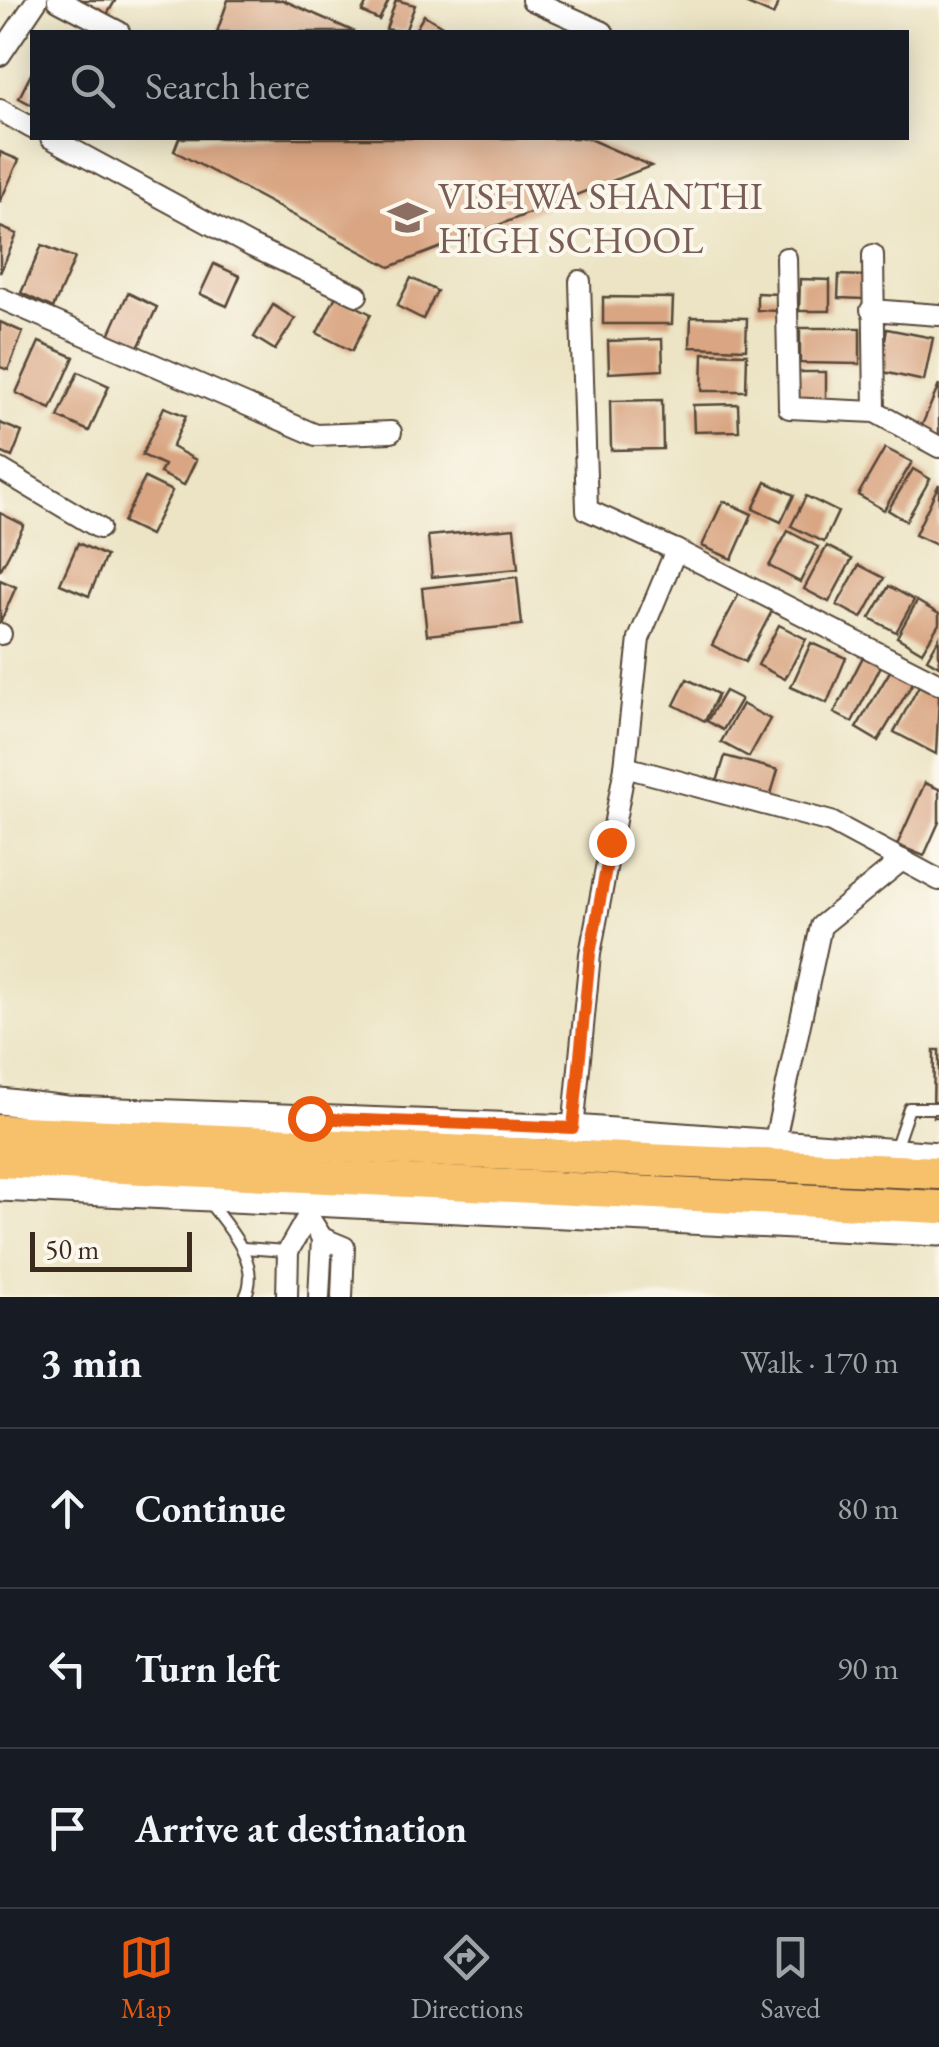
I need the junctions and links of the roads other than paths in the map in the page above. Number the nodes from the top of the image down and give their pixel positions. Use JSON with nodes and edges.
{"nodes":[{"id":1,"x":37,"y":0,"type":"edge"},
{"id":2,"x":58,"y":0,"type":"edge"},
{"id":3,"x":532,"y":0,"type":"edge"},
{"id":4,"x":115,"y":30,"type":"edge"},
{"id":5,"x":599,"y":30,"type":"edge"},
{"id":6,"x":0,"y":56,"type":"edge"},
{"id":7,"x":0,"y":110,"type":"edge"},
{"id":8,"x":30,"y":127,"type":"edge"},
{"id":9,"x":54,"y":140,"type":"edge"},
{"id":10,"x":873,"y":255,"type":"dead end"},
{"id":11,"x":786,"y":258,"type":"dead end"},
{"id":12,"x":580,"y":282,"type":"dead end"},
{"id":13,"x":356,"y":295,"type":"dead end"},
{"id":14,"x":0,"y":298,"type":"edge"},
{"id":15,"x":871,"y":310,"type":"junction"},
{"id":16,"x":939,"y":315,"type":"edge"},
{"id":17,"x":875,"y":412,"type":"junction"},
{"id":18,"x":391,"y":432,"type":"dead end"},
{"id":19,"x":939,"y":447,"type":"edge"},
{"id":20,"x":0,"y":468,"type":"edge"},
{"id":21,"x":99,"y":528,"type":"dead end"},
{"id":22,"x":676,"y":550,"type":"junction"},
{"id":23,"x":939,"y":684,"type":"edge"},
{"id":24,"x":624,"y":767,"type":"junction"},
{"id":25,"x":902,"y":860,"type":"junction"},
{"id":26,"x":939,"y":880,"type":"edge"},
{"id":27,"x":0,"y":1102,"type":"edge"},
{"id":28,"x":939,"y":1108,"type":"edge"},
{"id":29,"x":219,"y":1128,"type":"junction"},
{"id":30,"x":0,"y":1130,"type":"edge"},
{"id":31,"x":309,"y":1131,"type":"junction"},
{"id":32,"x":571,"y":1142,"type":"junction"},
{"id":33,"x":772,"y":1153,"type":"junction"},
{"id":34,"x":939,"y":1155,"type":"edge"},
{"id":35,"x":0,"y":1160,"type":"edge"},
{"id":36,"x":888,"y":1162,"type":"junction"},
{"id":37,"x":939,"y":1173,"type":"edge"},
{"id":38,"x":0,"y":1188,"type":"edge"},
{"id":39,"x":206,"y":1199,"type":"junction"},
{"id":40,"x":308,"y":1199,"type":"junction"},
{"id":41,"x":939,"y":1207,"type":"edge"},
{"id":42,"x":781,"y":1212,"type":"junction"},
{"id":43,"x":939,"y":1234,"type":"edge"},
{"id":44,"x":322,"y":1238,"type":"junction"},
{"id":45,"x":243,"y":1248,"type":"junction"},
{"id":46,"x":288,"y":1251,"type":"junction"},
{"id":47,"x":245,"y":1297,"type":"edge"},
{"id":48,"x":287,"y":1297,"type":"edge"},
{"id":49,"x":320,"y":1297,"type":"edge"},
{"id":50,"x":342,"y":1297,"type":"edge"}],
"edges":[{"from":1,"to":6,"type":"street"},
{"from":2,"to":4,"type":"street"},
{"from":3,"to":5,"type":"street"},
{"from":7,"to":8,"type":"street"},
{"from":9,"to":13,"type":"street"},
{"from":10,"to":15,"type":"street"},
{"from":11,"to":17,"type":"street"},
{"from":12,"to":22,"type":"street"},
{"from":14,"to":18,"type":"street"},
{"from":15,"to":16,"type":"street"},
{"from":15,"to":17,"type":"street"},
{"from":17,"to":19,"type":"street"},
{"from":20,"to":21,"type":"street"},
{"from":22,"to":23,"type":"street"},
{"from":22,"to":24,"type":"street"},
{"from":24,"to":25,"type":"street"},
{"from":24,"to":32,"type":"street"},
{"from":25,"to":26,"type":"street"},
{"from":25,"to":33,"type":"street"},
{"from":27,"to":29,"type":"street"},
{"from":28,"to":36,"type":"lane"},
{"from":29,"to":30,"type":"highway"},
{"from":29,"to":31,"type":"highway"},
{"from":31,"to":32,"type":"highway"},
{"from":31,"to":40,"type":"street"},
{"from":32,"to":33,"type":"highway"},
{"from":33,"to":36,"type":"highway"},
{"from":34,"to":36,"type":"street"},
{"from":35,"to":40,"type":"highway"},
{"from":36,"to":37,"type":"highway"},
{"from":38,"to":39,"type":"street"},
{"from":39,"to":40,"type":"street"},
{"from":39,"to":45,"type":"lane"},
{"from":40,"to":42,"type":"highway"},
{"from":40,"to":44,"type":"street"},
{"from":40,"to":46,"type":"street"},
{"from":41,"to":42,"type":"highway"},
{"from":42,"to":43,"type":"street"},
{"from":44,"to":49,"type":"street"},
{"from":44,"to":50,"type":"street"},
{"from":45,"to":46,"type":"lane"},
{"from":45,"to":47,"type":"lane"},
{"from":46,"to":48,"type":"street"}]}
